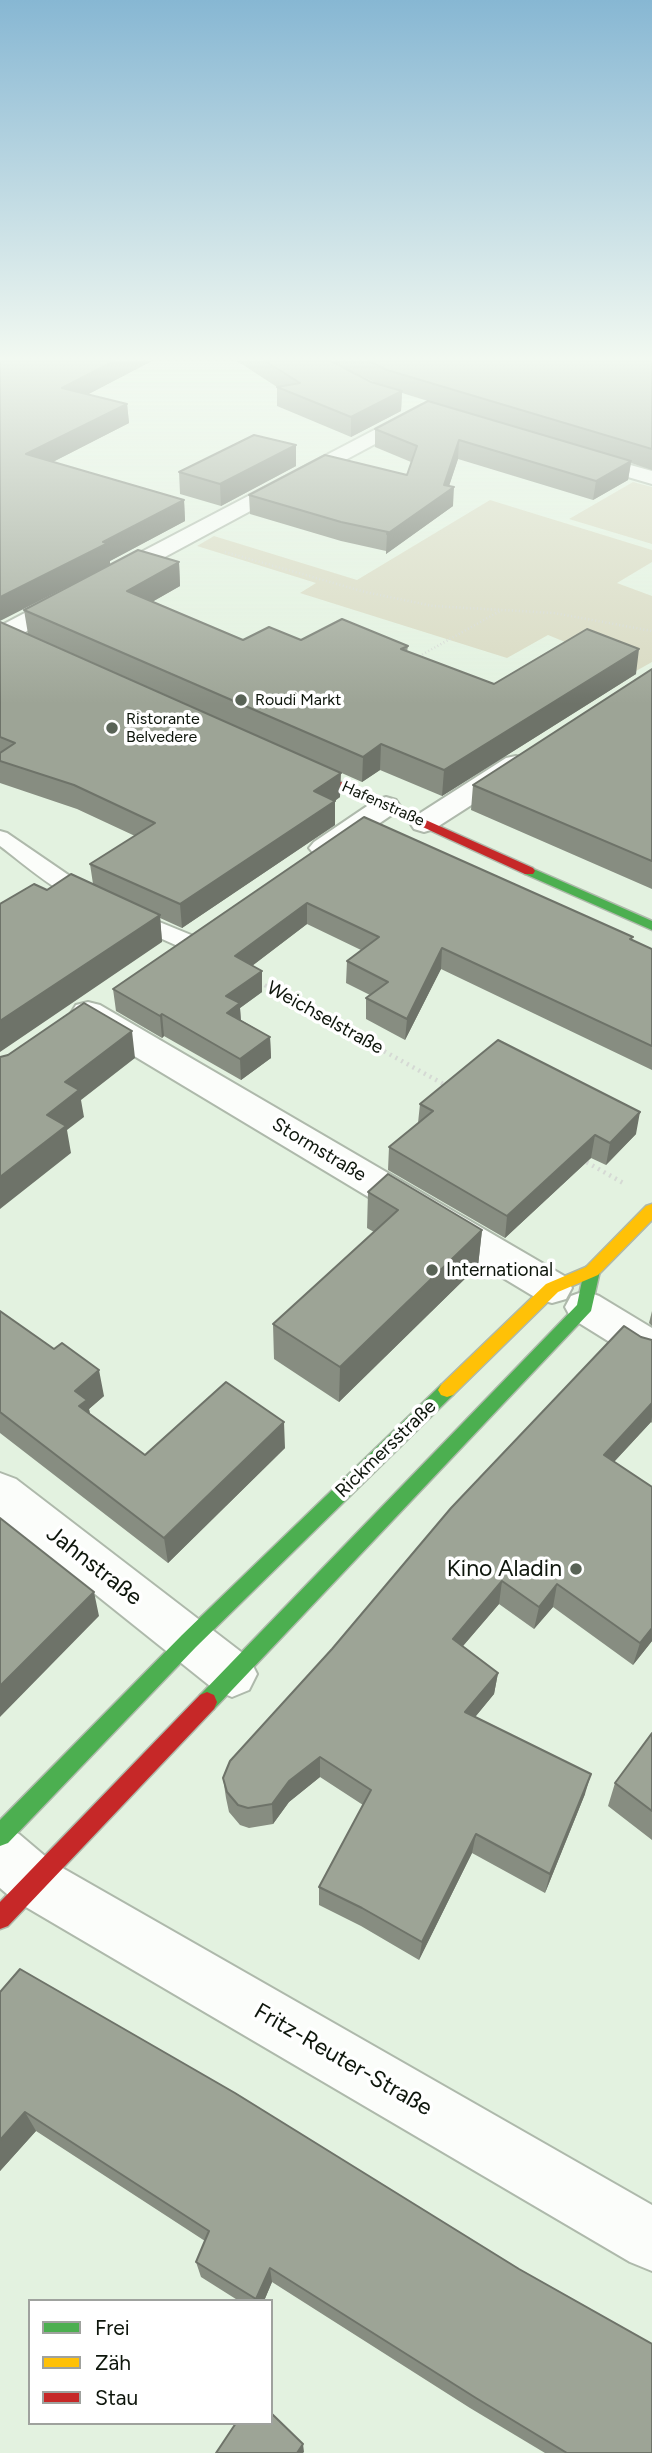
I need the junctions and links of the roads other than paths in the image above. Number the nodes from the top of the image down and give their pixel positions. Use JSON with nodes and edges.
{"nodes":[{"id":1,"x":306,"y":475,"type":"edge"},
{"id":2,"x":10,"y":635,"type":"edge"},
{"id":3,"x":538,"y":750,"type":"edge"},
{"id":4,"x":282,"y":758,"type":"edge"},
{"id":5,"x":386,"y":806,"type":"junction"},
{"id":6,"x":424,"y":822,"type":"junction"},
{"id":7,"x":0,"y":837,"type":"edge"},
{"id":8,"x":298,"y":866,"type":"edge"},
{"id":9,"x":652,"y":926,"type":"edge"},
{"id":10,"x":188,"y":942,"type":"edge"},
{"id":11,"x":87,"y":1012,"type":"edge"},
{"id":12,"x":652,"y":1210,"type":"edge"},
{"id":13,"x":576,"y":1289,"type":"junction"},
{"id":14,"x":652,"y":1348,"type":"edge"},
{"id":15,"x":0,"y":1492,"type":"edge"},
{"id":16,"x":189,"y":1641,"type":"junction"},
{"id":17,"x":232,"y":1674,"type":"junction"},
{"id":18,"x":0,"y":1835,"type":"edge"},
{"id":19,"x":11,"y":1884,"type":"edge"},
{"id":20,"x":652,"y":2240,"type":"edge"}],
"edges":[{"from":1,"to":2,"type":"street"},
{"from":3,"to":6,"type":"street"},
{"from":4,"to":5,"type":"main road","name":"Hafenstraße"},
{"from":5,"to":6,"type":"main road","name":"Hafenstraße"},
{"from":5,"to":8,"type":"street"},
{"from":6,"to":9,"type":"main road","name":"Hafenstraße"},
{"from":7,"to":10,"type":"lane"},
{"from":11,"to":13,"type":"street","name":"Stormstraße"},
{"from":12,"to":13,"type":"main road","name":"Rickmersstraße"},
{"from":13,"to":14,"type":"street","name":"Stormstraße"},
{"from":13,"to":16,"type":"main road","name":"Rickmersstraße"},
{"from":13,"to":17,"type":"main road","name":"Rickmersstraße"},
{"from":15,"to":16,"type":"street","name":"Jahnstraße"},
{"from":16,"to":17,"type":"street"},
{"from":16,"to":18,"type":"main road","name":"Rickmersstraße"},
{"from":17,"to":19,"type":"main road","name":"Rickmersstraße"},
{"from":19,"to":20,"type":"street","name":"Fritz-Reuter-Straße"}]}
